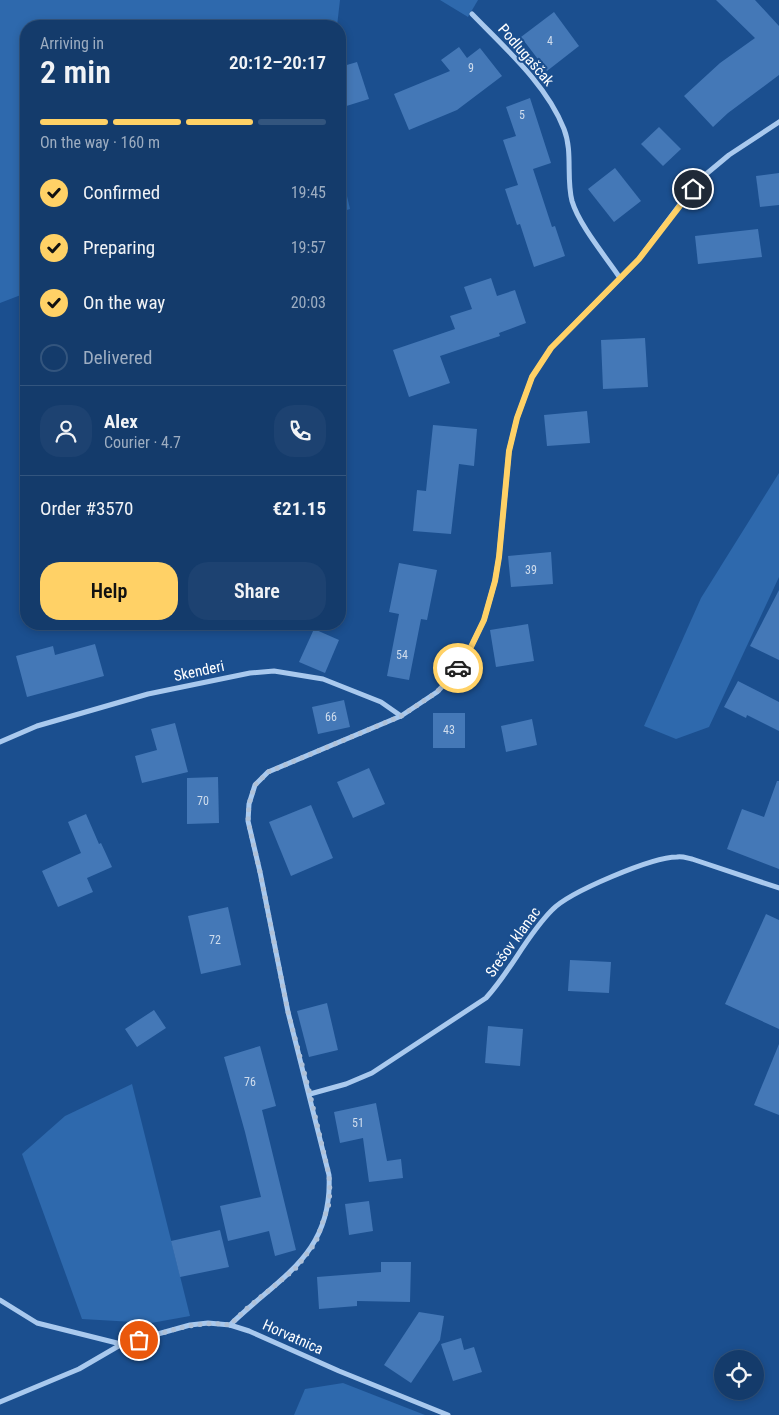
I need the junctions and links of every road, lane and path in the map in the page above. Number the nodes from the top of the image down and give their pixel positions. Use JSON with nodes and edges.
{"nodes":[{"id":1,"x":472,"y":14,"type":"dead end"},
{"id":2,"x":779,"y":122,"type":"edge"},
{"id":3,"x":620,"y":278,"type":"junction"},
{"id":4,"x":401,"y":716,"type":"junction"},
{"id":5,"x":0,"y":742,"type":"edge"},
{"id":6,"x":779,"y":888,"type":"edge"},
{"id":7,"x":310,"y":1094,"type":"junction"},
{"id":8,"x":0,"y":1300,"type":"edge"},
{"id":9,"x":230,"y":1325,"type":"junction"},
{"id":10,"x":122,"y":1344,"type":"junction"},
{"id":11,"x":0,"y":1402,"type":"edge"},
{"id":12,"x":448,"y":1415,"type":"edge"}],
"edges":[{"from":1,"to":3,"type":"street","name":"Podlugaščak"},
{"from":2,"to":3,"type":"street"},
{"from":3,"to":4,"type":"street"},
{"from":4,"to":5,"type":"street","name":"Skenderi"},
{"from":4,"to":7,"type":"street"},
{"from":6,"to":7,"type":"street","name":"Srešov klanac"},
{"from":7,"to":9,"type":"street"},
{"from":8,"to":10,"type":"street","name":"Horvatnica"},
{"from":9,"to":10,"type":"street","name":"Horvatnica"},
{"from":9,"to":12,"type":"street","name":"Horvatnica"},
{"from":10,"to":11,"type":"street","name":"Horvatnica"}]}
